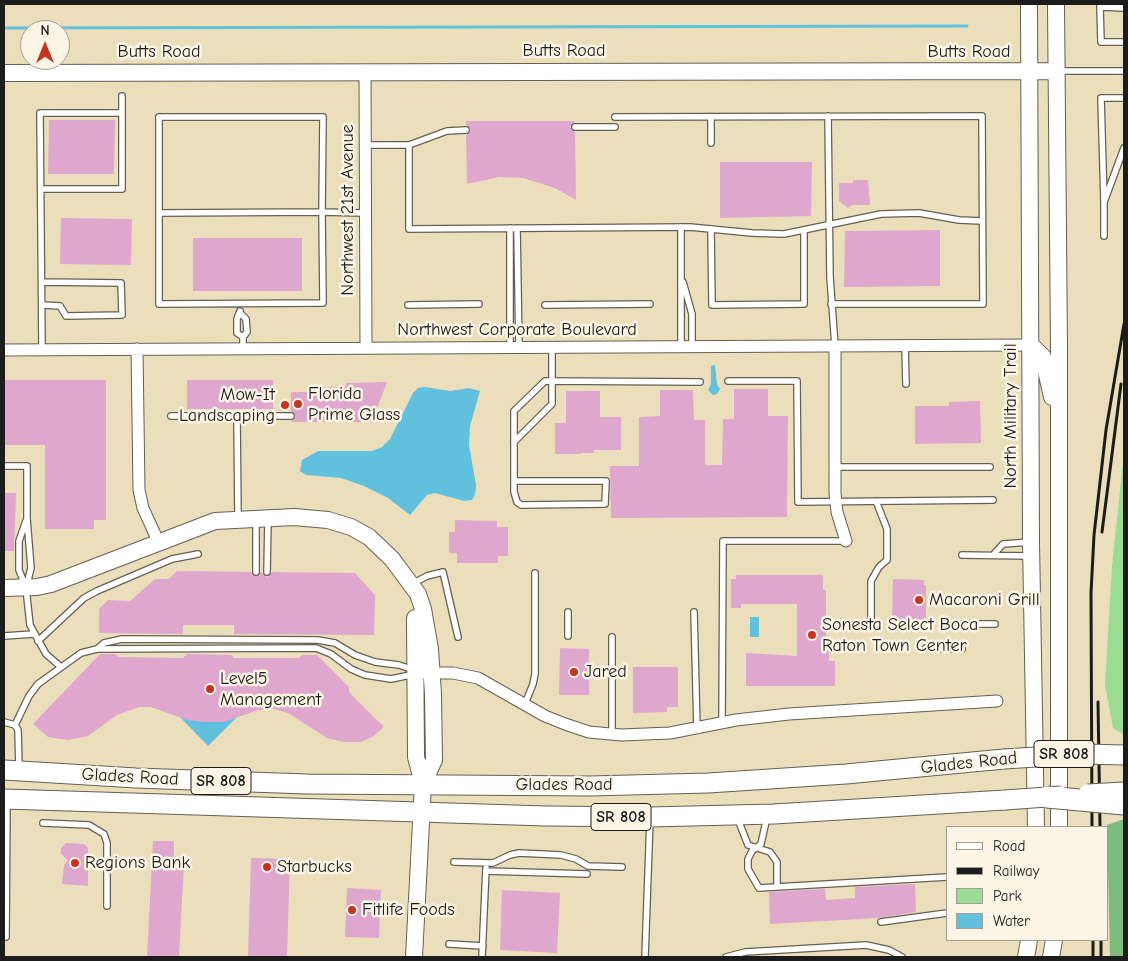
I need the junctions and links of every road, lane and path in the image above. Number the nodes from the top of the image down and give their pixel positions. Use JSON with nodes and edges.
{"nodes":[{"id":1,"x":1028,"y":4,"type":"edge"},
{"id":2,"x":1056,"y":4,"type":"edge"},
{"id":3,"x":1100,"y":6,"type":"edge"},
{"id":4,"x":1124,"y":8,"type":"edge"},
{"id":5,"x":1124,"y":42,"type":"edge"},
{"id":6,"x":365,"y":71,"type":"junction"},
{"id":7,"x":1029,"y":71,"type":"junction"},
{"id":8,"x":1056,"y":71,"type":"junction"},
{"id":9,"x":1124,"y":71,"type":"edge"},
{"id":10,"x":4,"y":73,"type":"edge"},
{"id":11,"x":122,"y":96,"type":"dead end"},
{"id":12,"x":1124,"y":98,"type":"edge"},
{"id":13,"x":122,"y":113,"type":"junction"},
{"id":14,"x":828,"y":116,"type":"junction"},
{"id":15,"x":615,"y":117,"type":"dead end"},
{"id":16,"x":712,"y":117,"type":"junction"},
{"id":17,"x":575,"y":127,"type":"dead end"},
{"id":18,"x":615,"y":127,"type":"dead end"},
{"id":19,"x":466,"y":130,"type":"dead end"},
{"id":20,"x":712,"y":143,"type":"dead end"},
{"id":21,"x":366,"y":145,"type":"junction"},
{"id":22,"x":409,"y":145,"type":"junction"},
{"id":23,"x":1124,"y":148,"type":"edge"},
{"id":24,"x":41,"y":189,"type":"junction"},
{"id":25,"x":1104,"y":202,"type":"junction"},
{"id":26,"x":322,"y":212,"type":"junction"},
{"id":27,"x":159,"y":213,"type":"junction"},
{"id":28,"x":366,"y":213,"type":"junction"},
{"id":29,"x":982,"y":221,"type":"junction"},
{"id":30,"x":829,"y":225,"type":"junction"},
{"id":31,"x":681,"y":227,"type":"junction"},
{"id":32,"x":510,"y":228,"type":"junction"},
{"id":33,"x":516,"y":228,"type":"junction"},
{"id":34,"x":711,"y":229,"type":"junction"},
{"id":35,"x":804,"y":231,"type":"junction"},
{"id":36,"x":1104,"y":236,"type":"dead end"},
{"id":37,"x":681,"y":277,"type":"junction"},
{"id":38,"x":42,"y":282,"type":"junction"},
{"id":39,"x":479,"y":304,"type":"dead end"},
{"id":40,"x":650,"y":304,"type":"dead end"},
{"id":41,"x":832,"y":304,"type":"junction"},
{"id":42,"x":42,"y":305,"type":"junction"},
{"id":43,"x":240,"y":305,"type":"junction"},
{"id":44,"x":408,"y":305,"type":"dead end"},
{"id":45,"x":545,"y":306,"type":"dead end"},
{"id":46,"x":241,"y":314,"type":"junction"},
{"id":47,"x":243,"y":343,"type":"junction"},
{"id":48,"x":905,"y":345,"type":"junction"},
{"id":49,"x":1030,"y":345,"type":"junction"},
{"id":50,"x":835,"y":346,"type":"junction"},
{"id":51,"x":552,"y":347,"type":"junction"},
{"id":52,"x":687,"y":347,"type":"junction"},
{"id":53,"x":366,"y":348,"type":"junction"},
{"id":54,"x":515,"y":348,"type":"junction"},
{"id":55,"x":4,"y":350,"type":"edge"},
{"id":56,"x":42,"y":350,"type":"junction"},
{"id":57,"x":137,"y":350,"type":"junction"},
{"id":58,"x":552,"y":381,"type":"junction"},
{"id":59,"x":728,"y":381,"type":"dead end"},
{"id":60,"x":700,"y":382,"type":"dead end"},
{"id":61,"x":906,"y":384,"type":"dead end"},
{"id":62,"x":171,"y":416,"type":"dead end"},
{"id":63,"x":237,"y":416,"type":"junction"},
{"id":64,"x":291,"y":416,"type":"dead end"},
{"id":65,"x":1059,"y":431,"type":"junction"},
{"id":66,"x":514,"y":442,"type":"junction"},
{"id":67,"x":4,"y":466,"type":"edge"},
{"id":68,"x":835,"y":467,"type":"junction"},
{"id":69,"x":990,"y":468,"type":"dead end"},
{"id":70,"x":514,"y":481,"type":"junction"},
{"id":71,"x":993,"y":500,"type":"dead end"},
{"id":72,"x":876,"y":501,"type":"junction"},
{"id":73,"x":835,"y":502,"type":"junction"},
{"id":74,"x":262,"y":518,"type":"junction"},
{"id":75,"x":27,"y":519,"type":"junction"},
{"id":76,"x":238,"y":519,"type":"junction"},
{"id":77,"x":158,"y":541,"type":"junction"},
{"id":78,"x":846,"y":541,"type":"joint"},
{"id":79,"x":1031,"y":549,"type":"junction"},
{"id":80,"x":198,"y":554,"type":"dead end"},
{"id":81,"x":994,"y":554,"type":"junction"},
{"id":82,"x":962,"y":555,"type":"dead end"},
{"id":83,"x":256,"y":572,"type":"dead end"},
{"id":84,"x":267,"y":572,"type":"dead end"},
{"id":85,"x":535,"y":573,"type":"dead end"},
{"id":86,"x":410,"y":585,"type":"junction"},
{"id":87,"x":4,"y":588,"type":"edge"},
{"id":88,"x":26,"y":588,"type":"junction"},
{"id":89,"x":568,"y":612,"type":"dead end"},
{"id":90,"x":694,"y":612,"type":"dead end"},
{"id":91,"x":871,"y":624,"type":"dead end"},
{"id":92,"x":962,"y":624,"type":"dead end"},
{"id":93,"x":995,"y":624,"type":"dead end"},
{"id":94,"x":34,"y":634,"type":"junction"},
{"id":95,"x":4,"y":636,"type":"edge"},
{"id":96,"x":568,"y":636,"type":"dead end"},
{"id":97,"x":458,"y":637,"type":"dead end"},
{"id":98,"x":612,"y":637,"type":"dead end"},
{"id":99,"x":38,"y":641,"type":"junction"},
{"id":100,"x":926,"y":648,"type":"dead end"},
{"id":101,"x":962,"y":648,"type":"dead end"},
{"id":102,"x":97,"y":649,"type":"junction"},
{"id":103,"x":61,"y":667,"type":"junction"},
{"id":104,"x":422,"y":672,"type":"junction"},
{"id":105,"x":997,"y":701,"type":"dead end"},
{"id":106,"x":525,"y":704,"type":"junction"},
{"id":107,"x":4,"y":722,"type":"edge"},
{"id":108,"x":722,"y":722,"type":"junction"},
{"id":109,"x":15,"y":725,"type":"junction"},
{"id":110,"x":697,"y":729,"type":"junction"},
{"id":111,"x":612,"y":734,"type":"junction"},
{"id":112,"x":1124,"y":755,"type":"edge"},
{"id":113,"x":11,"y":771,"type":"edge"},
{"id":114,"x":423,"y":784,"type":"junction"},
{"id":115,"x":1124,"y":792,"type":"edge"},
{"id":116,"x":1047,"y":797,"type":"junction"},
{"id":117,"x":5,"y":799,"type":"edge"},
{"id":118,"x":1124,"y":804,"type":"edge"},
{"id":119,"x":421,"y":812,"type":"junction"},
{"id":120,"x":768,"y":814,"type":"junction"},
{"id":121,"x":737,"y":815,"type":"junction"},
{"id":122,"x":650,"y":817,"type":"junction"},
{"id":123,"x":43,"y":824,"type":"dead end"},
{"id":124,"x":1036,"y":826,"type":"edge"},
{"id":125,"x":1059,"y":826,"type":"edge"},
{"id":126,"x":759,"y":846,"type":"junction"},
{"id":127,"x":454,"y":862,"type":"dead end"},
{"id":128,"x":486,"y":863,"type":"junction"},
{"id":129,"x":622,"y":868,"type":"dead end"},
{"id":130,"x":486,"y":871,"type":"junction"},
{"id":131,"x":587,"y":874,"type":"dead end"},
{"id":132,"x":946,"y":877,"type":"edge"},
{"id":133,"x":778,"y":884,"type":"dead end"},
{"id":134,"x":107,"y":906,"type":"dead end"},
{"id":135,"x":946,"y":913,"type":"edge"},
{"id":136,"x":881,"y":922,"type":"dead end"},
{"id":137,"x":6,"y":937,"type":"dead end"},
{"id":138,"x":1029,"y":941,"type":"edge"},
{"id":139,"x":1054,"y":941,"type":"edge"},
{"id":140,"x":449,"y":944,"type":"dead end"},
{"id":141,"x":483,"y":946,"type":"junction"},
{"id":142,"x":414,"y":957,"type":"edge"},
{"id":143,"x":482,"y":957,"type":"edge"},
{"id":144,"x":645,"y":957,"type":"edge"},
{"id":145,"x":726,"y":957,"type":"edge"},
{"id":146,"x":902,"y":957,"type":"edge"},
{"id":147,"x":1026,"y":957,"type":"edge"},
{"id":148,"x":1051,"y":957,"type":"edge"}],
"edges":[{"from":1,"to":7,"type":"street","name":"North Military Trail"},
{"from":2,"to":8,"type":"street"},
{"from":3,"to":4,"type":"lane"},
{"from":3,"to":5,"type":"lane"},
{"from":6,"to":7,"type":"street","name":"Butts Road"},
{"from":6,"to":10,"type":"street","name":"Butts Road"},
{"from":6,"to":21,"type":"street","name":"Northwest 21st Avenue"},
{"from":7,"to":8,"type":"street","name":"Butts Road"},
{"from":7,"to":49,"type":"street","name":"North Military Trail"},
{"from":8,"to":9,"type":"lane","name":"Butts Road"},
{"from":8,"to":65,"type":"street"},
{"from":11,"to":13,"type":"lane"},
{"from":12,"to":25,"type":"lane"},
{"from":13,"to":24,"type":"lane"},
{"from":13,"to":24,"type":"lane"},
{"from":14,"to":16,"type":"lane"},
{"from":14,"to":29,"type":"lane"},
{"from":14,"to":30,"type":"lane"},
{"from":15,"to":16,"type":"lane"},
{"from":16,"to":20,"type":"lane"},
{"from":17,"to":18,"type":"lane"},
{"from":19,"to":22,"type":"lane"},
{"from":21,"to":22,"type":"lane"},
{"from":21,"to":28,"type":"street","name":"Northwest 21st Avenue"},
{"from":22,"to":32,"type":"lane"},
{"from":23,"to":25,"type":"lane"},
{"from":24,"to":38,"type":"lane"},
{"from":25,"to":36,"type":"lane"},
{"from":26,"to":27,"type":"lane"},
{"from":26,"to":27,"type":"lane"},
{"from":26,"to":28,"type":"lane"},
{"from":26,"to":43,"type":"lane"},
{"from":27,"to":43,"type":"lane"},
{"from":28,"to":53,"type":"street","name":"Northwest 21st Avenue"},
{"from":29,"to":30,"type":"lane"},
{"from":29,"to":41,"type":"lane"},
{"from":30,"to":35,"type":"lane"},
{"from":30,"to":41,"type":"lane"},
{"from":31,"to":33,"type":"lane"},
{"from":31,"to":34,"type":"lane"},
{"from":31,"to":37,"type":"lane"},
{"from":32,"to":33,"type":"lane"},
{"from":32,"to":54,"type":"lane"},
{"from":33,"to":54,"type":"lane"},
{"from":34,"to":35,"type":"lane"},
{"from":34,"to":35,"type":"lane"},
{"from":37,"to":52,"type":"lane"},
{"from":37,"to":52,"type":"lane"},
{"from":38,"to":42,"type":"lane"},
{"from":38,"to":42,"type":"lane"},
{"from":39,"to":44,"type":"lane"},
{"from":40,"to":45,"type":"lane"},
{"from":41,"to":50,"type":"lane"},
{"from":42,"to":56,"type":"lane"},
{"from":43,"to":46,"type":"lane"},
{"from":46,"to":47,"type":"lane"},
{"from":46,"to":47,"type":"lane"},
{"from":47,"to":53,"type":"street","name":"Northwest Corporate Boulevard"},
{"from":47,"to":57,"type":"street","name":"Northwest Corporate Boulevard"},
{"from":48,"to":49,"type":"street","name":"Northwest Corporate Boulevard"},
{"from":48,"to":50,"type":"street","name":"Northwest Corporate Boulevard"},
{"from":48,"to":61,"type":"lane"},
{"from":49,"to":65,"type":"street"},
{"from":49,"to":79,"type":"street","name":"North Military Trail"},
{"from":50,"to":52,"type":"street","name":"Northwest Corporate Boulevard"},
{"from":50,"to":68,"type":"street"},
{"from":51,"to":52,"type":"street","name":"Northwest Corporate Boulevard"},
{"from":51,"to":54,"type":"street","name":"Northwest Corporate Boulevard"},
{"from":51,"to":58,"type":"lane"},
{"from":53,"to":54,"type":"street","name":"Northwest Corporate Boulevard"},
{"from":55,"to":56,"type":"street","name":"Northwest Corporate Boulevard"},
{"from":56,"to":57,"type":"street","name":"Northwest Corporate Boulevard"},
{"from":57,"to":77,"type":"street"},
{"from":58,"to":60,"type":"lane"},
{"from":58,"to":66,"type":"lane"},
{"from":58,"to":66,"type":"lane"},
{"from":59,"to":73,"type":"lane"},
{"from":62,"to":63,"type":"lane"},
{"from":63,"to":64,"type":"lane"},
{"from":63,"to":76,"type":"lane"},
{"from":65,"to":125,"type":"street"},
{"from":66,"to":70,"type":"lane"},
{"from":67,"to":75,"type":"lane"},
{"from":68,"to":69,"type":"lane"},
{"from":68,"to":73,"type":"street"},
{"from":70,"to":70,"type":"lane"},
{"from":71,"to":72,"type":"lane"},
{"from":72,"to":73,"type":"lane"},
{"from":72,"to":91,"type":"lane"},
{"from":73,"to":78,"type":"street"},
{"from":74,"to":76,"type":"street"},
{"from":74,"to":83,"type":"lane"},
{"from":74,"to":84,"type":"lane"},
{"from":74,"to":86,"type":"street"},
{"from":75,"to":88,"type":"lane"},
{"from":75,"to":88,"type":"lane"},
{"from":76,"to":77,"type":"street"},
{"from":77,"to":88,"type":"street"},
{"from":78,"to":108,"type":"lane"},
{"from":79,"to":81,"type":"lane"},
{"from":79,"to":81,"type":"lane"},
{"from":79,"to":124,"type":"street","name":"North Military Trail"},
{"from":80,"to":99,"type":"lane"},
{"from":81,"to":82,"type":"lane"},
{"from":85,"to":106,"type":"lane"},
{"from":86,"to":97,"type":"lane"},
{"from":86,"to":104,"type":"street"},
{"from":87,"to":88,"type":"street"},
{"from":88,"to":94,"type":"lane"},
{"from":89,"to":96,"type":"lane"},
{"from":90,"to":110,"type":"lane"},
{"from":92,"to":93,"type":"lane"},
{"from":94,"to":95,"type":"lane"},
{"from":94,"to":99,"type":"lane"},
{"from":98,"to":111,"type":"lane"},
{"from":99,"to":103,"type":"lane"},
{"from":100,"to":101,"type":"lane"},
{"from":102,"to":103,"type":"lane"},
{"from":102,"to":104,"type":"lane"},
{"from":102,"to":104,"type":"lane"},
{"from":103,"to":109,"type":"lane"},
{"from":104,"to":106,"type":"street"},
{"from":104,"to":114,"type":"street"},
{"from":105,"to":108,"type":"street"},
{"from":106,"to":111,"type":"street"},
{"from":107,"to":109,"type":"lane"},
{"from":108,"to":110,"type":"street"},
{"from":109,"to":113,"type":"lane"},
{"from":110,"to":111,"type":"street"},
{"from":112,"to":114,"type":"main road","name":"Glades Road","number":"SR 808","bridge":true},
{"from":113,"to":114,"type":"main road","name":"Glades Road","number":"SR 808"},
{"from":114,"to":119,"type":"street"},
{"from":115,"to":116,"type":"main road","name":"Glades Road","number":"SR 808","bridge":true},
{"from":116,"to":118,"type":"highway","bridge":true},
{"from":116,"to":120,"type":"main road","name":"Glades Road","number":"SR 808","bridge":true},
{"from":117,"to":119,"type":"main road","name":"Glades Road","number":"SR 808"},
{"from":117,"to":137,"type":"lane"},
{"from":119,"to":122,"type":"main road","name":"Glades Road","number":"SR 808"},
{"from":119,"to":142,"type":"street"},
{"from":120,"to":121,"type":"main road","name":"Glades Road","number":"SR 808"},
{"from":120,"to":126,"type":"lane"},
{"from":121,"to":122,"type":"main road","name":"Glades Road","number":"SR 808"},
{"from":121,"to":126,"type":"lane"},
{"from":122,"to":144,"type":"lane"},
{"from":123,"to":134,"type":"lane"},
{"from":126,"to":132,"type":"lane"},
{"from":126,"to":133,"type":"lane"},
{"from":127,"to":128,"type":"lane"},
{"from":128,"to":129,"type":"lane"},
{"from":128,"to":130,"type":"lane"},
{"from":130,"to":131,"type":"lane"},
{"from":130,"to":141,"type":"lane"},
{"from":135,"to":136,"type":"lane"},
{"from":138,"to":147,"type":"street"},
{"from":139,"to":148,"type":"street"},
{"from":140,"to":141,"type":"lane"},
{"from":141,"to":143,"type":"lane"},
{"from":145,"to":146,"type":"lane"}]}
